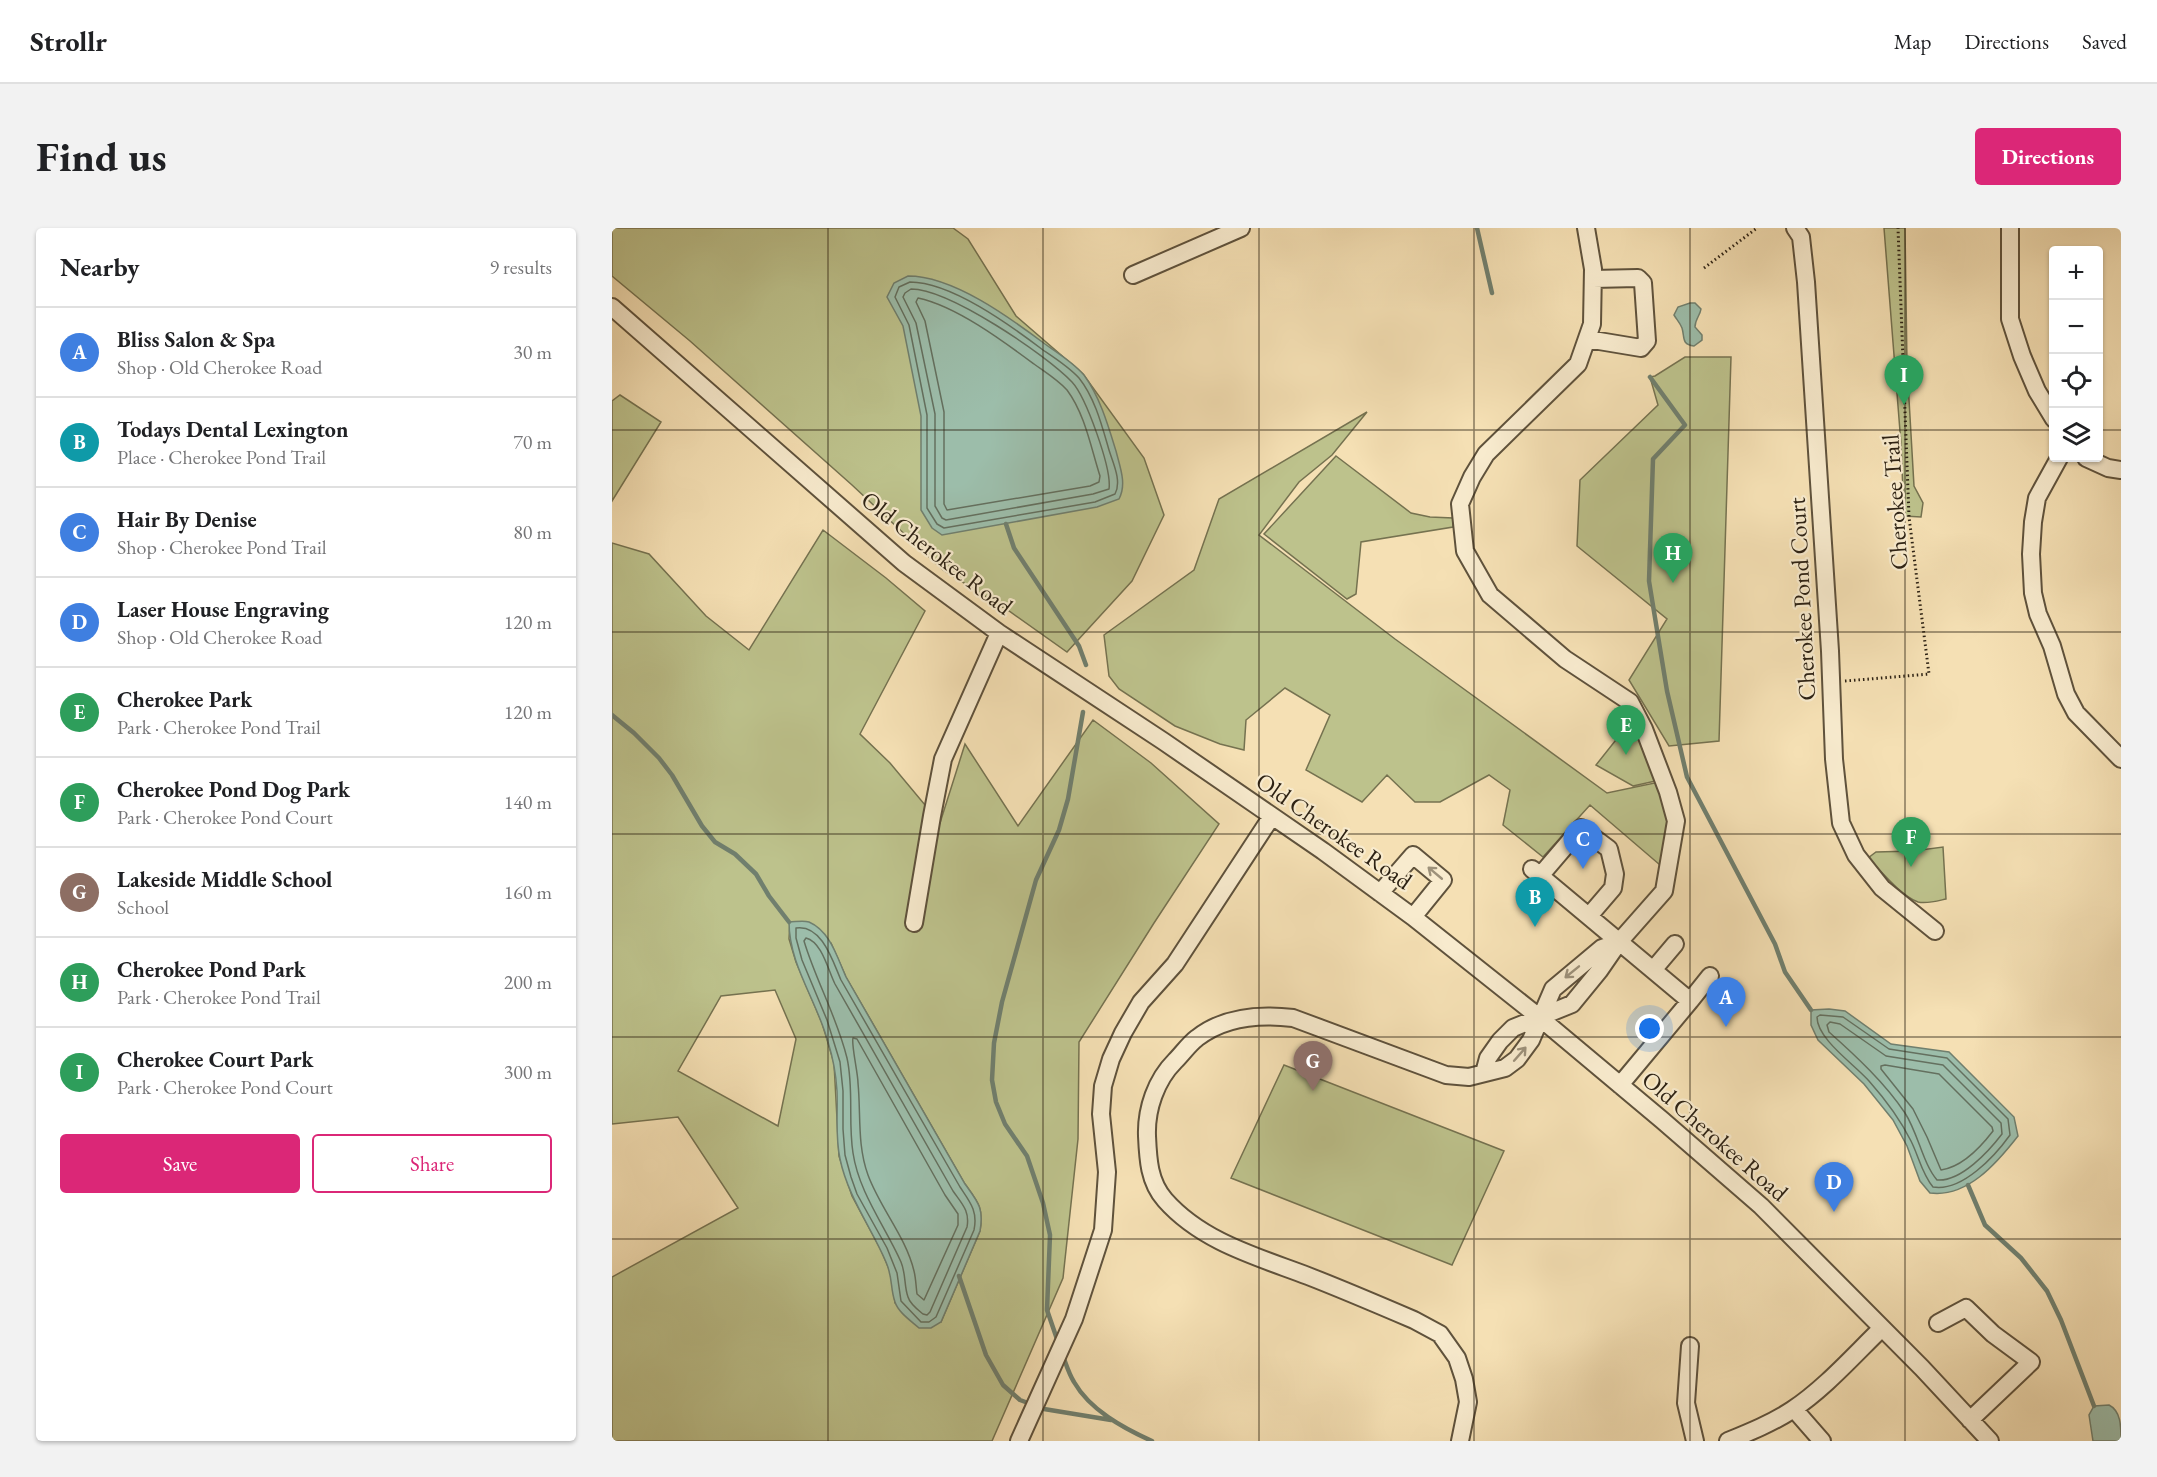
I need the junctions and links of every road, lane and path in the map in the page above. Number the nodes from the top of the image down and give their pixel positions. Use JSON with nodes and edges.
{"nodes":[{"id":1,"x":1241,"y":228,"type":"edge"},
{"id":2,"x":1586,"y":228,"type":"edge"},
{"id":3,"x":1757,"y":228,"type":"edge"},
{"id":4,"x":1795,"y":228,"type":"edge"},
{"id":5,"x":1898,"y":228,"type":"edge"},
{"id":6,"x":2010,"y":228,"type":"edge"},
{"id":7,"x":1704,"y":268,"type":"dead end"},
{"id":8,"x":1133,"y":275,"type":"dead end"},
{"id":9,"x":1593,"y":279,"type":"junction"},
{"id":10,"x":612,"y":307,"type":"edge"},
{"id":11,"x":1587,"y":339,"type":"junction"},
{"id":12,"x":2049,"y":411,"type":"edge"},
{"id":13,"x":2057,"y":462,"type":"edge"},
{"id":14,"x":2095,"y":462,"type":"edge"},
{"id":15,"x":2121,"y":470,"type":"edge"},
{"id":16,"x":999,"y":633,"type":"junction"},
{"id":17,"x":1831,"y":682,"type":"junction"},
{"id":18,"x":2121,"y":759,"type":"edge"},
{"id":19,"x":1272,"y":816,"type":"junction"},
{"id":20,"x":1380,"y":893,"type":"junction"},
{"id":21,"x":1589,"y":916,"type":"junction"},
{"id":22,"x":1413,"y":917,"type":"junction"},
{"id":23,"x":914,"y":923,"type":"dead end"},
{"id":24,"x":1935,"y":931,"type":"dead end"},
{"id":25,"x":1619,"y":942,"type":"junction"},
{"id":26,"x":1675,"y":944,"type":"dead end"},
{"id":27,"x":1653,"y":970,"type":"junction"},
{"id":28,"x":1710,"y":976,"type":"dead end"},
{"id":29,"x":1690,"y":1001,"type":"junction"},
{"id":30,"x":1539,"y":1017,"type":"junction"},
{"id":31,"x":1484,"y":1073,"type":"junction"},
{"id":32,"x":1620,"y":1084,"type":"junction"},
{"id":33,"x":1938,"y":1323,"type":"dead end"},
{"id":34,"x":1882,"y":1328,"type":"junction"},
{"id":35,"x":1690,"y":1346,"type":"dead end"},
{"id":36,"x":1794,"y":1409,"type":"junction"},
{"id":37,"x":1970,"y":1420,"type":"junction"},
{"id":38,"x":1019,"y":1441,"type":"edge"},
{"id":39,"x":1461,"y":1441,"type":"edge"},
{"id":40,"x":1695,"y":1441,"type":"edge"},
{"id":41,"x":1728,"y":1441,"type":"edge"},
{"id":42,"x":1822,"y":1441,"type":"edge"},
{"id":43,"x":1990,"y":1441,"type":"edge"}],
"edges":[{"from":1,"to":8,"type":"street"},
{"from":2,"to":9,"type":"street"},
{"from":3,"to":7,"type":"path"},
{"from":4,"to":17,"type":"street","name":"Cherokee Pond Court"},
{"from":5,"to":17,"type":"path","name":"Cherokee Trail"},
{"from":6,"to":12,"type":"street"},
{"from":9,"to":11,"type":"street"},
{"from":9,"to":11,"type":"street"},
{"from":10,"to":16,"type":"street","name":"Old Cherokee Road"},
{"from":11,"to":25,"type":"street"},
{"from":13,"to":18,"type":"street"},
{"from":14,"to":15,"type":"street"},
{"from":16,"to":19,"type":"street","name":"Old Cherokee Road"},
{"from":16,"to":23,"type":"street"},
{"from":17,"to":24,"type":"street","name":"Cherokee Pond Court"},
{"from":19,"to":20,"type":"street","name":"Old Cherokee Road"},
{"from":19,"to":38,"type":"street"},
{"from":20,"to":22,"type":"street","name":"Old Cherokee Road"},
{"from":22,"to":20,"type":"street","one_way":true},
{"from":21,"to":21,"type":"street"},
{"from":21,"to":25,"type":"street"},
{"from":22,"to":30,"type":"street","name":"Old Cherokee Road"},
{"from":25,"to":27,"type":"street"},
{"from":25,"to":30,"type":"street","one_way":true},
{"from":25,"to":30,"type":"street"},
{"from":26,"to":27,"type":"street"},
{"from":27,"to":29,"type":"street"},
{"from":28,"to":29,"type":"street"},
{"from":29,"to":32,"type":"street"},
{"from":30,"to":31,"type":"street"},
{"from":31,"to":30,"type":"street","one_way":true},
{"from":30,"to":32,"type":"street","name":"Old Cherokee Road"},
{"from":31,"to":39,"type":"street"},
{"from":32,"to":34,"type":"street","name":"Old Cherokee Road"},
{"from":33,"to":37,"type":"street"},
{"from":34,"to":36,"type":"street"},
{"from":34,"to":37,"type":"street","name":"Old Cherokee Road"},
{"from":35,"to":40,"type":"street"},
{"from":36,"to":41,"type":"street"},
{"from":36,"to":42,"type":"street"},
{"from":37,"to":43,"type":"street","name":"Old Cherokee Road"}]}
